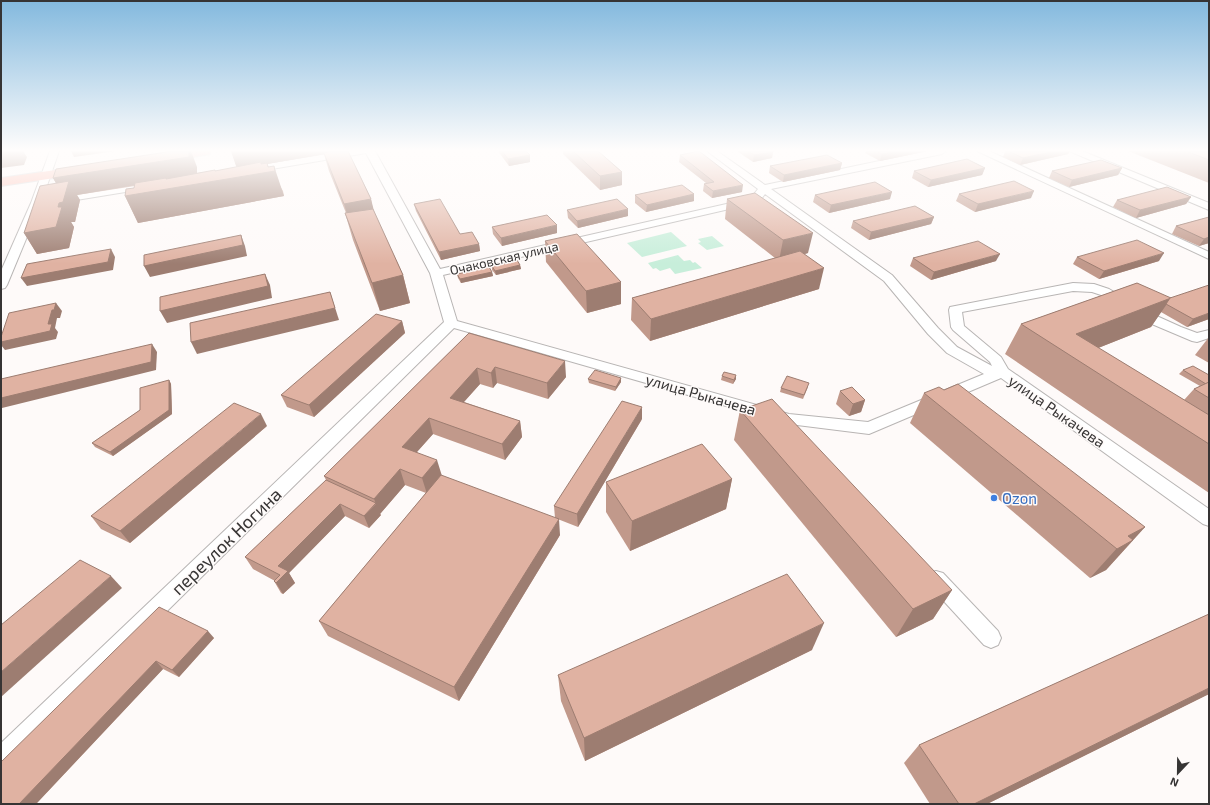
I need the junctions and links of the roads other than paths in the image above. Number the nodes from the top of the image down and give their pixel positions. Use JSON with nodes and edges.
{"nodes":[{"id":1,"x":764,"y":188,"type":"joint"},
{"id":2,"x":45,"y":189,"type":"edge"},
{"id":3,"x":131,"y":189,"type":"edge"},
{"id":4,"x":390,"y":189,"type":"edge"},
{"id":5,"x":1063,"y":189,"type":"edge"},
{"id":6,"x":1164,"y":189,"type":"edge"},
{"id":7,"x":44,"y":202,"type":"junction"},
{"id":8,"x":1209,"y":207,"type":"edge"},
{"id":9,"x":1209,"y":256,"type":"edge"},
{"id":10,"x":436,"y":273,"type":"junction"},
{"id":11,"x":1,"y":285,"type":"edge"},
{"id":12,"x":451,"y":323,"type":"junction"},
{"id":13,"x":1209,"y":334,"type":"edge"},
{"id":14,"x":1002,"y":372,"type":"junction"},
{"id":15,"x":789,"y":419,"type":"junction"},
{"id":16,"x":805,"y":437,"type":"edge"},
{"id":17,"x":1209,"y":519,"type":"edge"},
{"id":18,"x":928,"y":569,"type":"edge"},
{"id":19,"x":992,"y":638,"type":"dead end"},
{"id":20,"x":1,"y":759,"type":"edge"}],
"edges":[{"from":1,"to":10,"type":"street","name":"Очаковская улица"},
{"from":1,"to":14,"type":"street"},
{"from":2,"to":7,"type":"street"},
{"from":3,"to":7,"type":"street"},
{"from":4,"to":10,"type":"street"},
{"from":5,"to":9,"type":"street"},
{"from":6,"to":8,"type":"street"},
{"from":7,"to":11,"type":"street"},
{"from":10,"to":12,"type":"street"},
{"from":12,"to":15,"type":"street","name":"улица Рыкачева"},
{"from":12,"to":20,"type":"street","name":"переулок Ногина"},
{"from":13,"to":14,"type":"street"},
{"from":14,"to":15,"type":"street","name":"улица Рыкачева"},
{"from":14,"to":17,"type":"street","name":"улица Рыкачева"},
{"from":15,"to":16,"type":"street"},
{"from":18,"to":19,"type":"street"}]}
